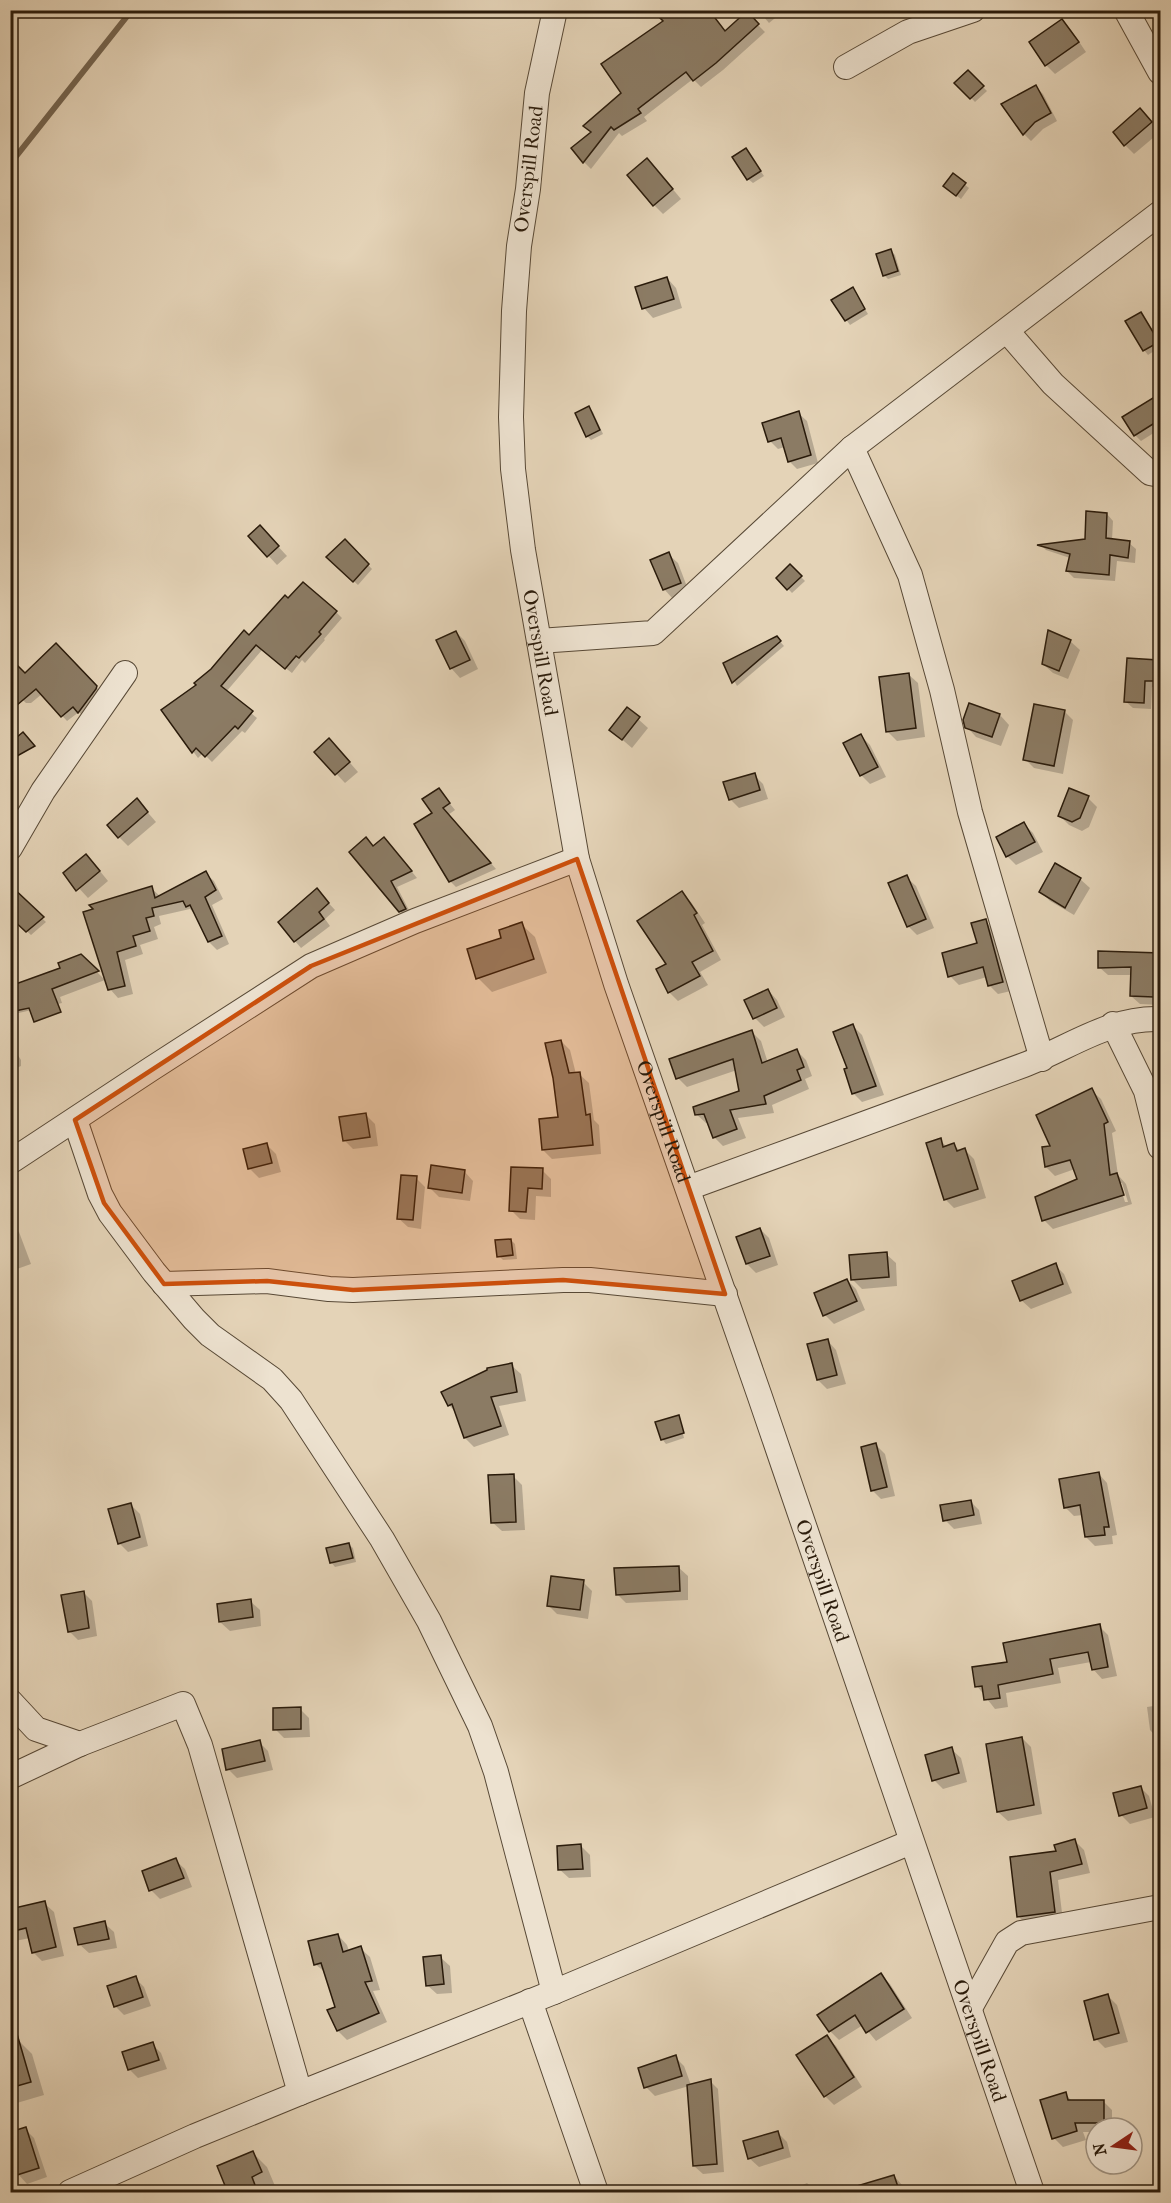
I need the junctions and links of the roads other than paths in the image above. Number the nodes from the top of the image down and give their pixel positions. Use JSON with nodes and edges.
{"nodes":[{"id":1,"x":555,"y":10,"type":"edge"},
{"id":2,"x":973,"y":10,"type":"edge"},
{"id":3,"x":1126,"y":10,"type":"edge"},
{"id":4,"x":846,"y":67,"type":"dead end"},
{"id":5,"x":1161,"y":72,"type":"edge"},
{"id":6,"x":1161,"y":213,"type":"edge"},
{"id":7,"x":1007,"y":331,"type":"junction"},
{"id":8,"x":852,"y":448,"type":"junction"},
{"id":9,"x":1161,"y":475,"type":"edge"},
{"id":10,"x":539,"y":641,"type":"junction"},
{"id":11,"x":125,"y":673,"type":"dead end"},
{"id":12,"x":10,"y":848,"type":"edge"},
{"id":13,"x":577,"y":859,"type":"junction"},
{"id":14,"x":1161,"y":1019,"type":"edge"},
{"id":15,"x":1113,"y":1024,"type":"junction"},
{"id":16,"x":1042,"y":1059,"type":"junction"},
{"id":17,"x":75,"y":1120,"type":"junction"},
{"id":18,"x":1161,"y":1147,"type":"edge"},
{"id":19,"x":10,"y":1162,"type":"edge"},
{"id":20,"x":688,"y":1188,"type":"junction"},
{"id":21,"x":164,"y":1284,"type":"junction"},
{"id":22,"x":725,"y":1294,"type":"junction"},
{"id":23,"x":10,"y":1701,"type":"edge"},
{"id":24,"x":80,"y":1744,"type":"junction"},
{"id":25,"x":10,"y":1777,"type":"edge"},
{"id":26,"x":911,"y":1842,"type":"junction"},
{"id":27,"x":1161,"y":1907,"type":"edge"},
{"id":28,"x":554,"y":1992,"type":"junction"},
{"id":29,"x":530,"y":2001,"type":"junction"},
{"id":30,"x":970,"y":2008,"type":"junction"},
{"id":31,"x":300,"y":2092,"type":"junction"},
{"id":32,"x":70,"y":2193,"type":"edge"},
{"id":33,"x":596,"y":2193,"type":"edge"},
{"id":34,"x":1032,"y":2193,"type":"edge"}],
"edges":[{"from":1,"to":10,"type":"street","name":"Overspill Road"},
{"from":2,"to":4,"type":"street"},
{"from":3,"to":5,"type":"street"},
{"from":6,"to":7,"type":"street"},
{"from":7,"to":8,"type":"street"},
{"from":7,"to":9,"type":"street"},
{"from":8,"to":10,"type":"street"},
{"from":8,"to":16,"type":"street"},
{"from":10,"to":13,"type":"street","name":"Overspill Road"},
{"from":11,"to":12,"type":"street"},
{"from":13,"to":17,"type":"street"},
{"from":13,"to":20,"type":"street","name":"Overspill Road"},
{"from":14,"to":15,"type":"street"},
{"from":15,"to":16,"type":"street"},
{"from":15,"to":18,"type":"street"},
{"from":16,"to":20,"type":"street"},
{"from":17,"to":19,"type":"street"},
{"from":17,"to":21,"type":"street"},
{"from":20,"to":22,"type":"street","name":"Overspill Road"},
{"from":21,"to":22,"type":"street"},
{"from":21,"to":28,"type":"street"},
{"from":22,"to":26,"type":"street","name":"Overspill Road"},
{"from":23,"to":24,"type":"street"},
{"from":24,"to":25,"type":"street"},
{"from":24,"to":31,"type":"street"},
{"from":26,"to":28,"type":"street"},
{"from":26,"to":30,"type":"street","name":"Overspill Road"},
{"from":27,"to":30,"type":"street"},
{"from":28,"to":29,"type":"street"},
{"from":29,"to":31,"type":"street"},
{"from":29,"to":33,"type":"street"},
{"from":30,"to":34,"type":"street","name":"Overspill Road"},
{"from":31,"to":32,"type":"street"}]}
